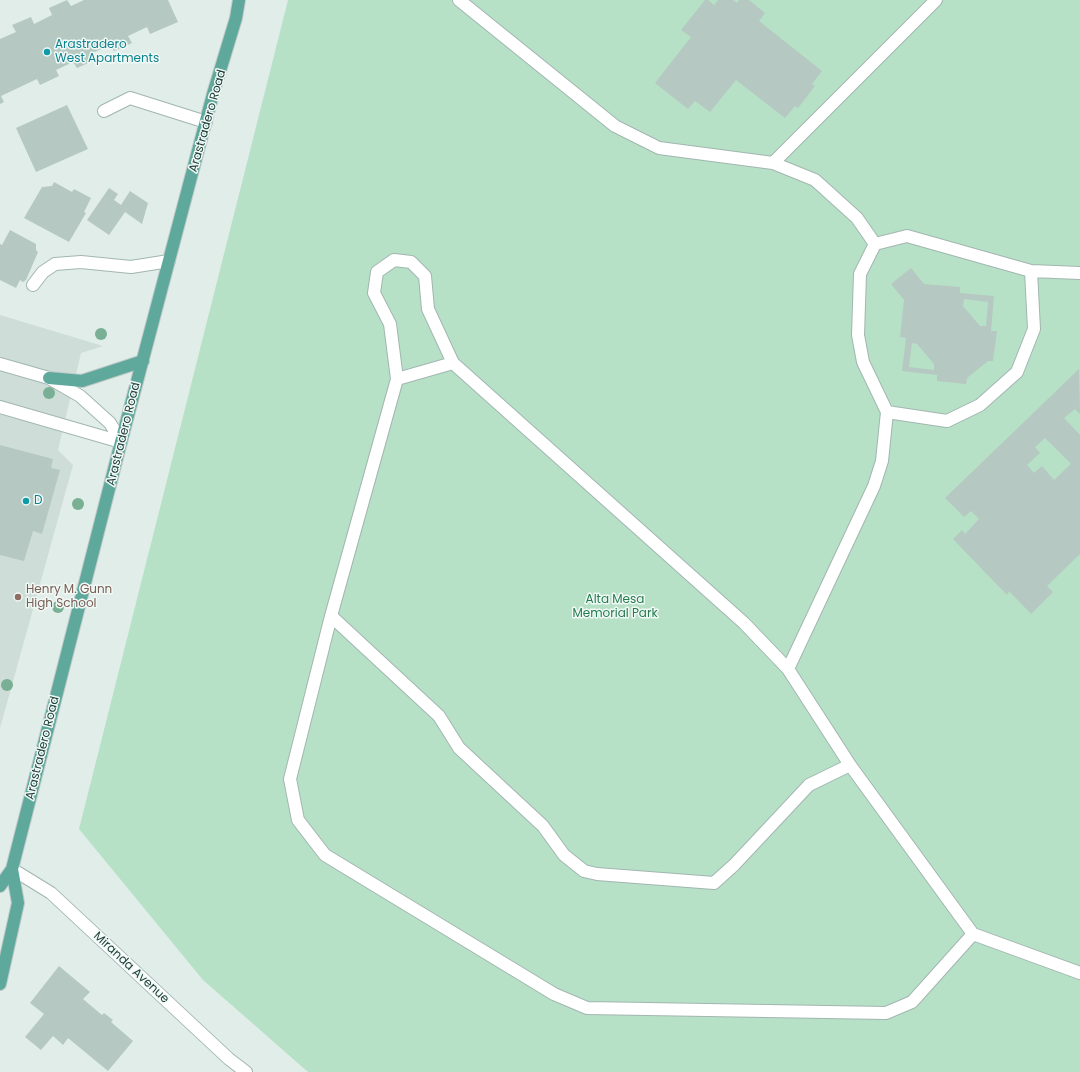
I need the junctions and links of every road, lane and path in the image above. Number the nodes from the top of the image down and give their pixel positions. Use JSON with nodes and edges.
{"nodes":[{"id":1,"x":239,"y":0,"type":"edge"},
{"id":2,"x":459,"y":0,"type":"edge"},
{"id":3,"x":936,"y":0,"type":"edge"},
{"id":4,"x":104,"y":111,"type":"dead end"},
{"id":5,"x":206,"y":122,"type":"junction"},
{"id":6,"x":774,"y":163,"type":"junction"},
{"id":7,"x":875,"y":244,"type":"junction"},
{"id":8,"x":169,"y":261,"type":"junction"},
{"id":9,"x":1032,"y":271,"type":"junction"},
{"id":10,"x":1080,"y":273,"type":"edge"},
{"id":11,"x":33,"y":285,"type":"dead end"},
{"id":12,"x":143,"y":361,"type":"junction"},
{"id":13,"x":453,"y":363,"type":"junction"},
{"id":14,"x":0,"y":364,"type":"edge"},
{"id":15,"x":48,"y":378,"type":"junction"},
{"id":16,"x":397,"y":379,"type":"junction"},
{"id":17,"x":0,"y":407,"type":"edge"},
{"id":18,"x":887,"y":412,"type":"junction"},
{"id":19,"x":121,"y":442,"type":"junction"},
{"id":20,"x":331,"y":616,"type":"junction"},
{"id":21,"x":788,"y":669,"type":"junction"},
{"id":22,"x":850,"y":765,"type":"junction"},
{"id":23,"x":12,"y":869,"type":"junction"},
{"id":24,"x":0,"y":886,"type":"edge"},
{"id":25,"x":973,"y":934,"type":"junction"},
{"id":26,"x":1080,"y":972,"type":"edge"},
{"id":27,"x":0,"y":984,"type":"edge"},
{"id":28,"x":246,"y":1072,"type":"edge"}],
"edges":[{"from":1,"to":5,"type":"main road","name":"Arastradero Road"},
{"from":2,"to":6,"type":"street"},
{"from":3,"to":6,"type":"street"},
{"from":4,"to":5,"type":"street"},
{"from":5,"to":8,"type":"main road","name":"Arastradero Road"},
{"from":6,"to":7,"type":"street"},
{"from":7,"to":9,"type":"street"},
{"from":7,"to":18,"type":"street"},
{"from":8,"to":11,"type":"street"},
{"from":8,"to":12,"type":"main road","name":"Arastradero Road"},
{"from":9,"to":10,"type":"street"},
{"from":9,"to":18,"type":"street"},
{"from":12,"to":15,"type":"main road"},
{"from":12,"to":19,"type":"main road","name":"Arastradero Road"},
{"from":13,"to":16,"type":"street"},
{"from":13,"to":16,"type":"street"},
{"from":13,"to":21,"type":"street"},
{"from":14,"to":15,"type":"street"},
{"from":15,"to":19,"type":"street"},
{"from":16,"to":20,"type":"street"},
{"from":17,"to":19,"type":"street"},
{"from":18,"to":21,"type":"street"},
{"from":19,"to":23,"type":"main road","name":"Arastradero Road"},
{"from":20,"to":22,"type":"street"},
{"from":20,"to":25,"type":"street"},
{"from":21,"to":22,"type":"street"},
{"from":22,"to":25,"type":"street"},
{"from":23,"to":24,"type":"main road","name":"Arastradero Road"},
{"from":23,"to":27,"type":"main road","name":"Arastradero Road"},
{"from":23,"to":28,"type":"street","name":"Miranda Avenue"},
{"from":25,"to":26,"type":"street"}]}
